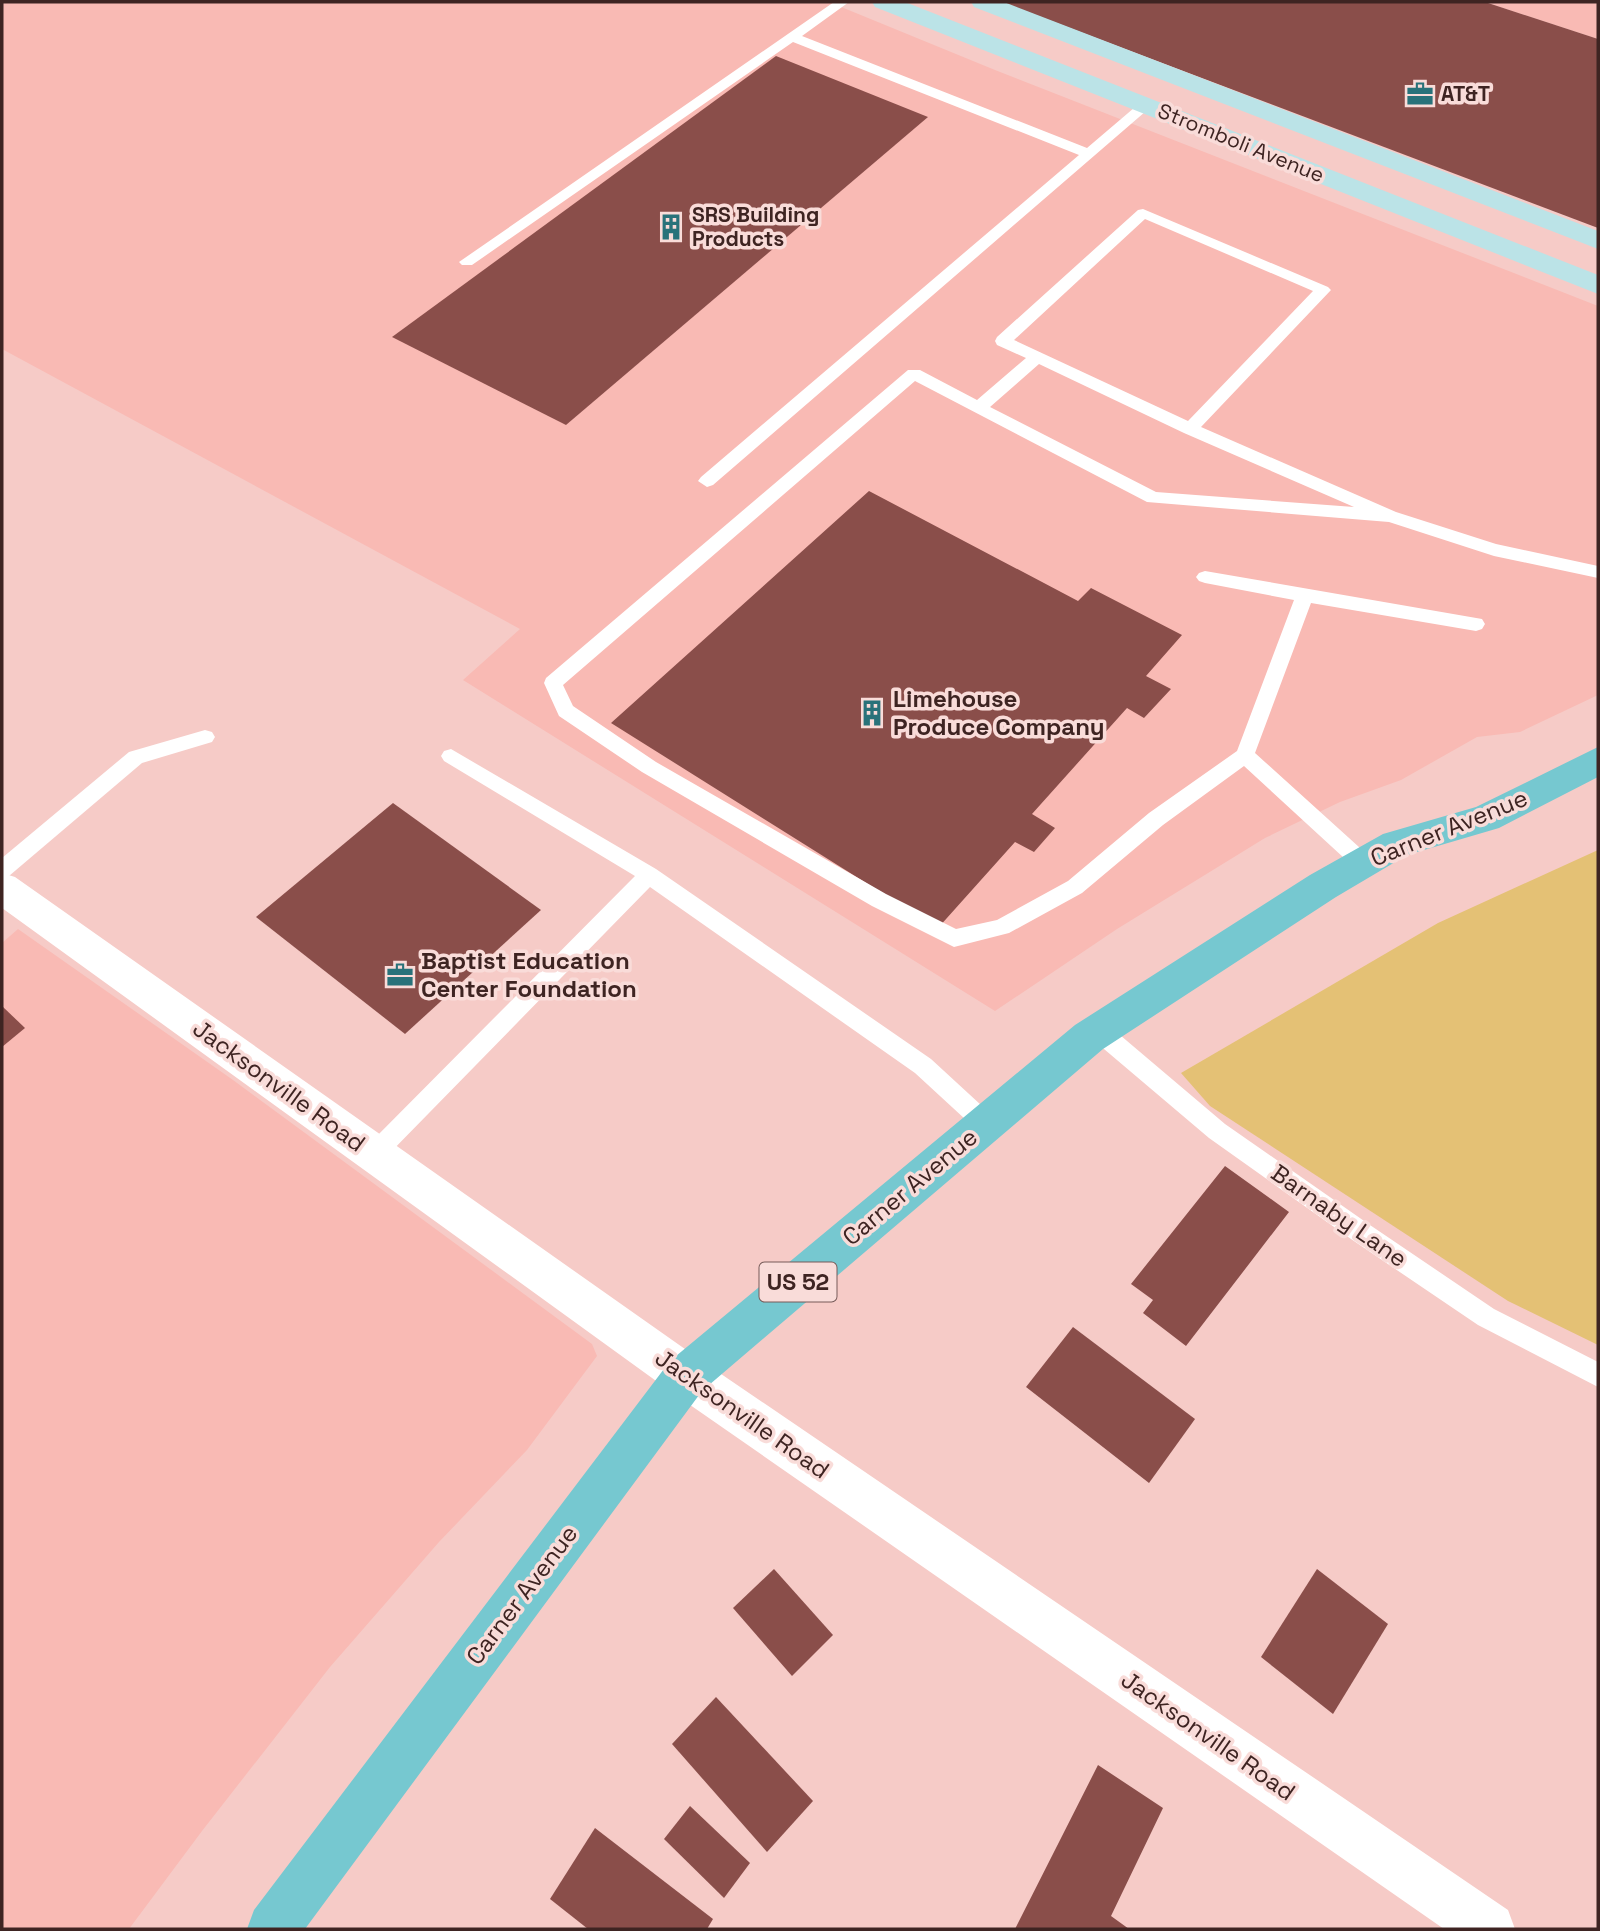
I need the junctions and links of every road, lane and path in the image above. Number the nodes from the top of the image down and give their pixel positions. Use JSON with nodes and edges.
{"nodes":[{"id":1,"x":842,"y":2,"type":"edge"},
{"id":2,"x":884,"y":2,"type":"edge"},
{"id":3,"x":983,"y":2,"type":"edge"},
{"id":4,"x":792,"y":37,"type":"junction"},
{"id":5,"x":1146,"y":105,"type":"junction"},
{"id":6,"x":1089,"y":154,"type":"junction"},
{"id":7,"x":1598,"y":240,"type":"edge"},
{"id":8,"x":467,"y":262,"type":"dead end"},
{"id":9,"x":1598,"y":285,"type":"edge"},
{"id":10,"x":1036,"y":358,"type":"junction"},
{"id":11,"x":978,"y":408,"type":"junction"},
{"id":12,"x":1190,"y":429,"type":"junction"},
{"id":13,"x":707,"y":481,"type":"dead end"},
{"id":14,"x":1390,"y":516,"type":"junction"},
{"id":15,"x":1598,"y":572,"type":"edge"},
{"id":16,"x":1205,"y":577,"type":"dead end"},
{"id":17,"x":1305,"y":596,"type":"junction"},
{"id":18,"x":1476,"y":624,"type":"dead end"},
{"id":19,"x":205,"y":737,"type":"dead end"},
{"id":20,"x":1245,"y":755,"type":"junction"},
{"id":21,"x":451,"y":757,"type":"dead end"},
{"id":22,"x":1598,"y":761,"type":"edge"},
{"id":23,"x":1363,"y":863,"type":"junction"},
{"id":24,"x":2,"y":870,"type":"edge"},
{"id":25,"x":649,"y":875,"type":"junction"},
{"id":26,"x":2,"y":888,"type":"edge"},
{"id":27,"x":1099,"y":1031,"type":"junction"},
{"id":28,"x":986,"y":1124,"type":"junction"},
{"id":29,"x":374,"y":1154,"type":"junction"},
{"id":30,"x":1598,"y":1375,"type":"edge"},
{"id":31,"x":686,"y":1376,"type":"junction"},
{"id":32,"x":273,"y":1929,"type":"edge"},
{"id":33,"x":1489,"y":1929,"type":"edge"}],
"edges":[{"from":1,"to":4,"type":"lane"},
{"from":2,"to":5,"type":"street","name":"Stromboli Avenue"},
{"from":3,"to":7,"type":"street","name":"Stromboli Avenue"},
{"from":4,"to":6,"type":"lane"},
{"from":4,"to":8,"type":"lane"},
{"from":5,"to":6,"type":"lane"},
{"from":5,"to":9,"type":"street","name":"Stromboli Avenue"},
{"from":6,"to":13,"type":"lane"},
{"from":10,"to":11,"type":"lane"},
{"from":10,"to":12,"type":"lane"},
{"from":10,"to":12,"type":"lane"},
{"from":11,"to":14,"type":"lane"},
{"from":11,"to":20,"type":"lane"},
{"from":12,"to":14,"type":"lane"},
{"from":14,"to":15,"type":"lane"},
{"from":16,"to":17,"type":"lane"},
{"from":17,"to":18,"type":"lane"},
{"from":17,"to":20,"type":"lane"},
{"from":19,"to":24,"type":"lane"},
{"from":20,"to":23,"type":"lane"},
{"from":21,"to":25,"type":"lane"},
{"from":22,"to":23,"type":"main road","name":"Carner Avenue","number":"US 52"},
{"from":23,"to":27,"type":"main road","name":"Carner Avenue","number":"US 52"},
{"from":25,"to":28,"type":"lane"},
{"from":25,"to":29,"type":"lane"},
{"from":26,"to":29,"type":"street","name":"Jacksonville Road"},
{"from":27,"to":28,"type":"main road","name":"Carner Avenue","number":"US 52"},
{"from":27,"to":30,"type":"lane","name":"Barnaby Lane"},
{"from":28,"to":31,"type":"main road","name":"Carner Avenue","number":"US 52"},
{"from":29,"to":31,"type":"street","name":"Jacksonville Road"},
{"from":31,"to":32,"type":"main road","name":"Carner Avenue","number":"US 52"},
{"from":31,"to":33,"type":"street","name":"Jacksonville Road"}]}
